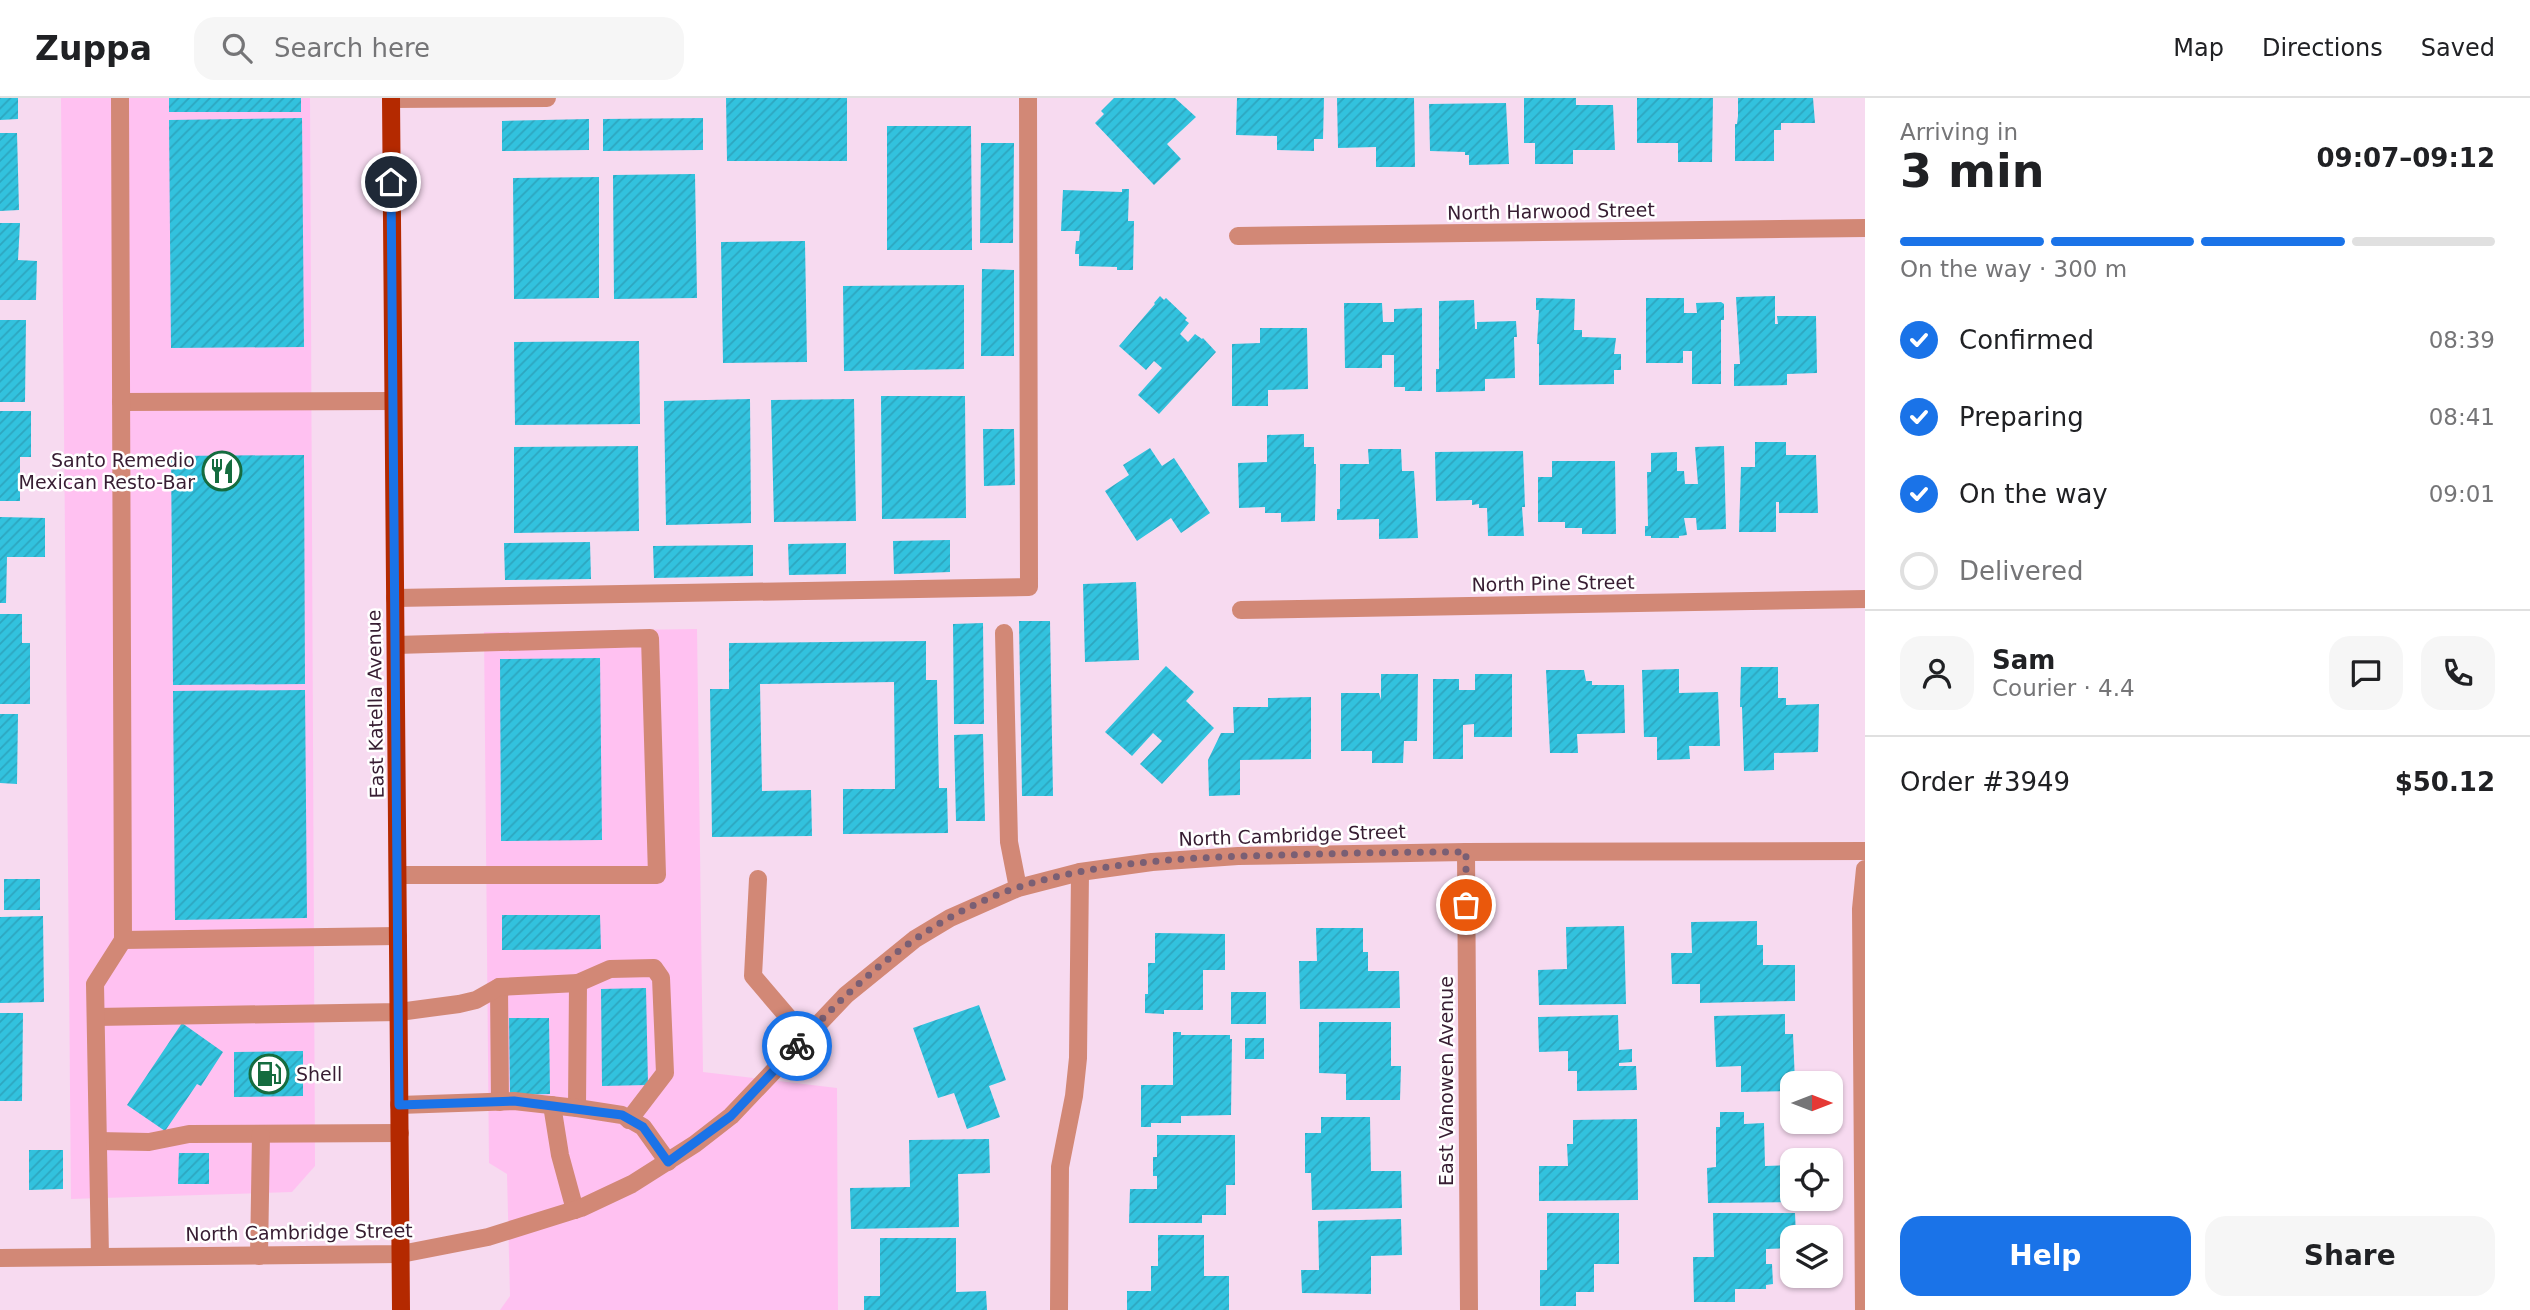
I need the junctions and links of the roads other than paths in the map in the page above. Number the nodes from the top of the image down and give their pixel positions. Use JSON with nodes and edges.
{"nodes":[{"id":1,"x":120,"y":98,"type":"edge"},
{"id":2,"x":547,"y":98,"type":"edge"},
{"id":3,"x":1028,"y":98,"type":"edge"},
{"id":4,"x":391,"y":99,"type":"edge"},
{"id":5,"x":1865,"y":228,"type":"edge"},
{"id":6,"x":1238,"y":236,"type":"dead end"},
{"id":7,"x":393,"y":401,"type":"junction"},
{"id":8,"x":121,"y":402,"type":"junction"},
{"id":9,"x":395,"y":598,"type":"junction"},
{"id":10,"x":1865,"y":599,"type":"edge"},
{"id":11,"x":1241,"y":610,"type":"dead end"},
{"id":12,"x":1003,"y":633,"type":"dead end"},
{"id":13,"x":396,"y":645,"type":"junction"},
{"id":14,"x":1865,"y":851,"type":"edge"},
{"id":15,"x":1466,"y":852,"type":"junction"},
{"id":16,"x":1865,"y":869,"type":"edge"},
{"id":17,"x":1080,"y":872,"type":"junction"},
{"id":18,"x":398,"y":875,"type":"junction"},
{"id":19,"x":758,"y":879,"type":"dead end"},
{"id":20,"x":1018,"y":888,"type":"junction"},
{"id":21,"x":398,"y":936,"type":"junction"},
{"id":22,"x":123,"y":940,"type":"junction"},
{"id":23,"x":578,"y":983,"type":"junction"},
{"id":24,"x":499,"y":987,"type":"junction"},
{"id":25,"x":399,"y":1012,"type":"junction"},
{"id":26,"x":96,"y":1017,"type":"junction"},
{"id":27,"x":805,"y":1037,"type":"junction"},
{"id":28,"x":500,"y":1102,"type":"junction"},
{"id":29,"x":399,"y":1105,"type":"junction"},
{"id":30,"x":552,"y":1105,"type":"junction"},
{"id":31,"x":577,"y":1108,"type":"junction"},
{"id":32,"x":629,"y":1120,"type":"junction"},
{"id":33,"x":261,"y":1133,"type":"junction"},
{"id":34,"x":400,"y":1133,"type":"junction"},
{"id":35,"x":98,"y":1141,"type":"junction"},
{"id":36,"x":668,"y":1162,"type":"junction"},
{"id":37,"x":575,"y":1210,"type":"junction"},
{"id":38,"x":401,"y":1254,"type":"junction"},
{"id":39,"x":259,"y":1256,"type":"junction"},
{"id":40,"x":100,"y":1257,"type":"junction"},
{"id":41,"x":0,"y":1258,"type":"edge"},
{"id":42,"x":401,"y":1310,"type":"edge"},
{"id":43,"x":1059,"y":1310,"type":"edge"},
{"id":44,"x":1469,"y":1310,"type":"edge"},
{"id":45,"x":1864,"y":1310,"type":"edge"}],
"edges":[{"from":1,"to":8,"type":"street"},
{"from":2,"to":4,"type":"street"},
{"from":3,"to":9,"type":"street"},
{"from":4,"to":7,"type":"main road","name":"East Katella Avenue"},
{"from":5,"to":6,"type":"street","name":"North Harwood Street"},
{"from":7,"to":8,"type":"street"},
{"from":7,"to":9,"type":"main road","name":"East Katella Avenue"},
{"from":8,"to":22,"type":"street"},
{"from":9,"to":13,"type":"main road","name":"East Katella Avenue"},
{"from":10,"to":11,"type":"street","name":"North Pine Street"},
{"from":12,"to":20,"type":"street"},
{"from":13,"to":18,"type":"main road","name":"East Katella Avenue"},
{"from":13,"to":18,"type":"street"},
{"from":14,"to":15,"type":"street","name":"North Cambridge Street"},
{"from":15,"to":17,"type":"street","name":"North Cambridge Street"},
{"from":15,"to":44,"type":"street","name":"East Vanowen Avenue"},
{"from":16,"to":45,"type":"street"},
{"from":17,"to":20,"type":"street","name":"North Cambridge Street"},
{"from":17,"to":43,"type":"street"},
{"from":18,"to":21,"type":"main road","name":"East Katella Avenue"},
{"from":19,"to":27,"type":"street"},
{"from":20,"to":27,"type":"street","name":"North Cambridge Street"},
{"from":21,"to":22,"type":"street"},
{"from":21,"to":25,"type":"main road","name":"East Katella Avenue"},
{"from":22,"to":26,"type":"street"},
{"from":23,"to":24,"type":"street"},
{"from":23,"to":31,"type":"street"},
{"from":23,"to":32,"type":"street"},
{"from":24,"to":25,"type":"street"},
{"from":24,"to":28,"type":"street"},
{"from":25,"to":26,"type":"street"},
{"from":25,"to":29,"type":"main road","name":"East Katella Avenue"},
{"from":26,"to":35,"type":"street"},
{"from":27,"to":36,"type":"street","name":"North Cambridge Street"},
{"from":28,"to":29,"type":"street"},
{"from":28,"to":30,"type":"street"},
{"from":29,"to":34,"type":"main road","name":"East Katella Avenue"},
{"from":30,"to":31,"type":"street"},
{"from":30,"to":37,"type":"street"},
{"from":31,"to":32,"type":"street"},
{"from":32,"to":36,"type":"street"},
{"from":33,"to":34,"type":"street"},
{"from":33,"to":35,"type":"street"},
{"from":33,"to":39,"type":"street"},
{"from":34,"to":38,"type":"main road","name":"East Katella Avenue"},
{"from":35,"to":40,"type":"street"},
{"from":36,"to":37,"type":"street","name":"North Cambridge Street"},
{"from":37,"to":38,"type":"street","name":"North Cambridge Street"},
{"from":38,"to":39,"type":"street","name":"North Cambridge Street"},
{"from":38,"to":42,"type":"main road","name":"East Katella Avenue"},
{"from":39,"to":40,"type":"street","name":"North Cambridge Street"},
{"from":40,"to":41,"type":"street","name":"North Cambridge Street"}]}
